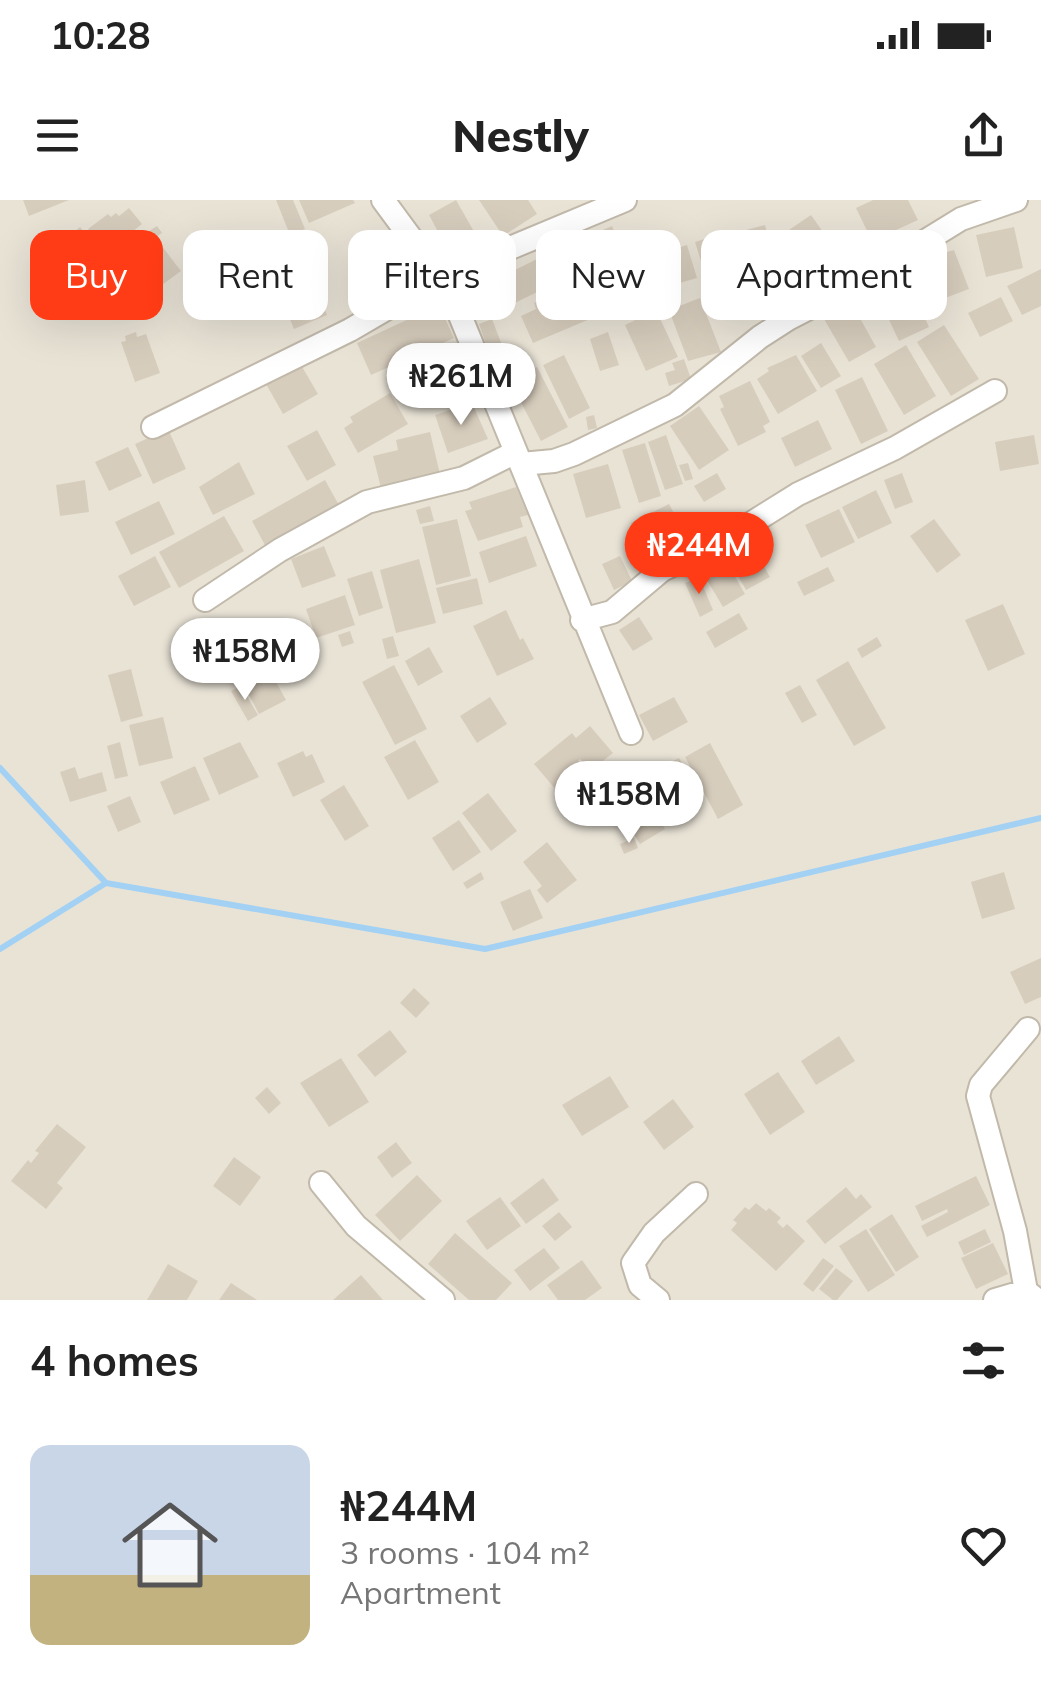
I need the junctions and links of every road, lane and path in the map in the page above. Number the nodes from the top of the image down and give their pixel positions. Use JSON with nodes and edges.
{"nodes":[{"id":1,"x":383,"y":200,"type":"edge"},
{"id":2,"x":625,"y":200,"type":"edge"},
{"id":3,"x":1016,"y":200,"type":"edge"},
{"id":4,"x":406,"y":230,"type":"edge"},
{"id":5,"x":516,"y":246,"type":"edge"},
{"id":6,"x":367,"y":320,"type":"edge"},
{"id":7,"x":459,"y":320,"type":"edge"},
{"id":8,"x":995,"y":391,"type":"dead end"},
{"id":9,"x":154,"y":427,"type":"dead end"},
{"id":10,"x":518,"y":458,"type":"junction"},
{"id":11,"x":205,"y":600,"type":"dead end"},
{"id":12,"x":582,"y":620,"type":"junction"},
{"id":13,"x":631,"y":733,"type":"dead end"},
{"id":14,"x":1028,"y":1030,"type":"dead end"},
{"id":15,"x":320,"y":1184,"type":"dead end"},
{"id":16,"x":696,"y":1194,"type":"dead end"},
{"id":17,"x":1032,"y":1296,"type":"edge"},
{"id":18,"x":443,"y":1300,"type":"edge"},
{"id":19,"x":658,"y":1300,"type":"edge"},
{"id":20,"x":995,"y":1300,"type":"edge"}],
"edges":[{"from":1,"to":4,"type":"street"},
{"from":2,"to":5,"type":"street"},
{"from":3,"to":10,"type":"street"},
{"from":6,"to":9,"type":"street"},
{"from":7,"to":10,"type":"street"},
{"from":8,"to":12,"type":"street"},
{"from":10,"to":11,"type":"street"},
{"from":10,"to":12,"type":"street"},
{"from":12,"to":13,"type":"street"},
{"from":14,"to":17,"type":"street"},
{"from":15,"to":18,"type":"street"},
{"from":16,"to":19,"type":"street"},
{"from":17,"to":20,"type":"street"}]}
